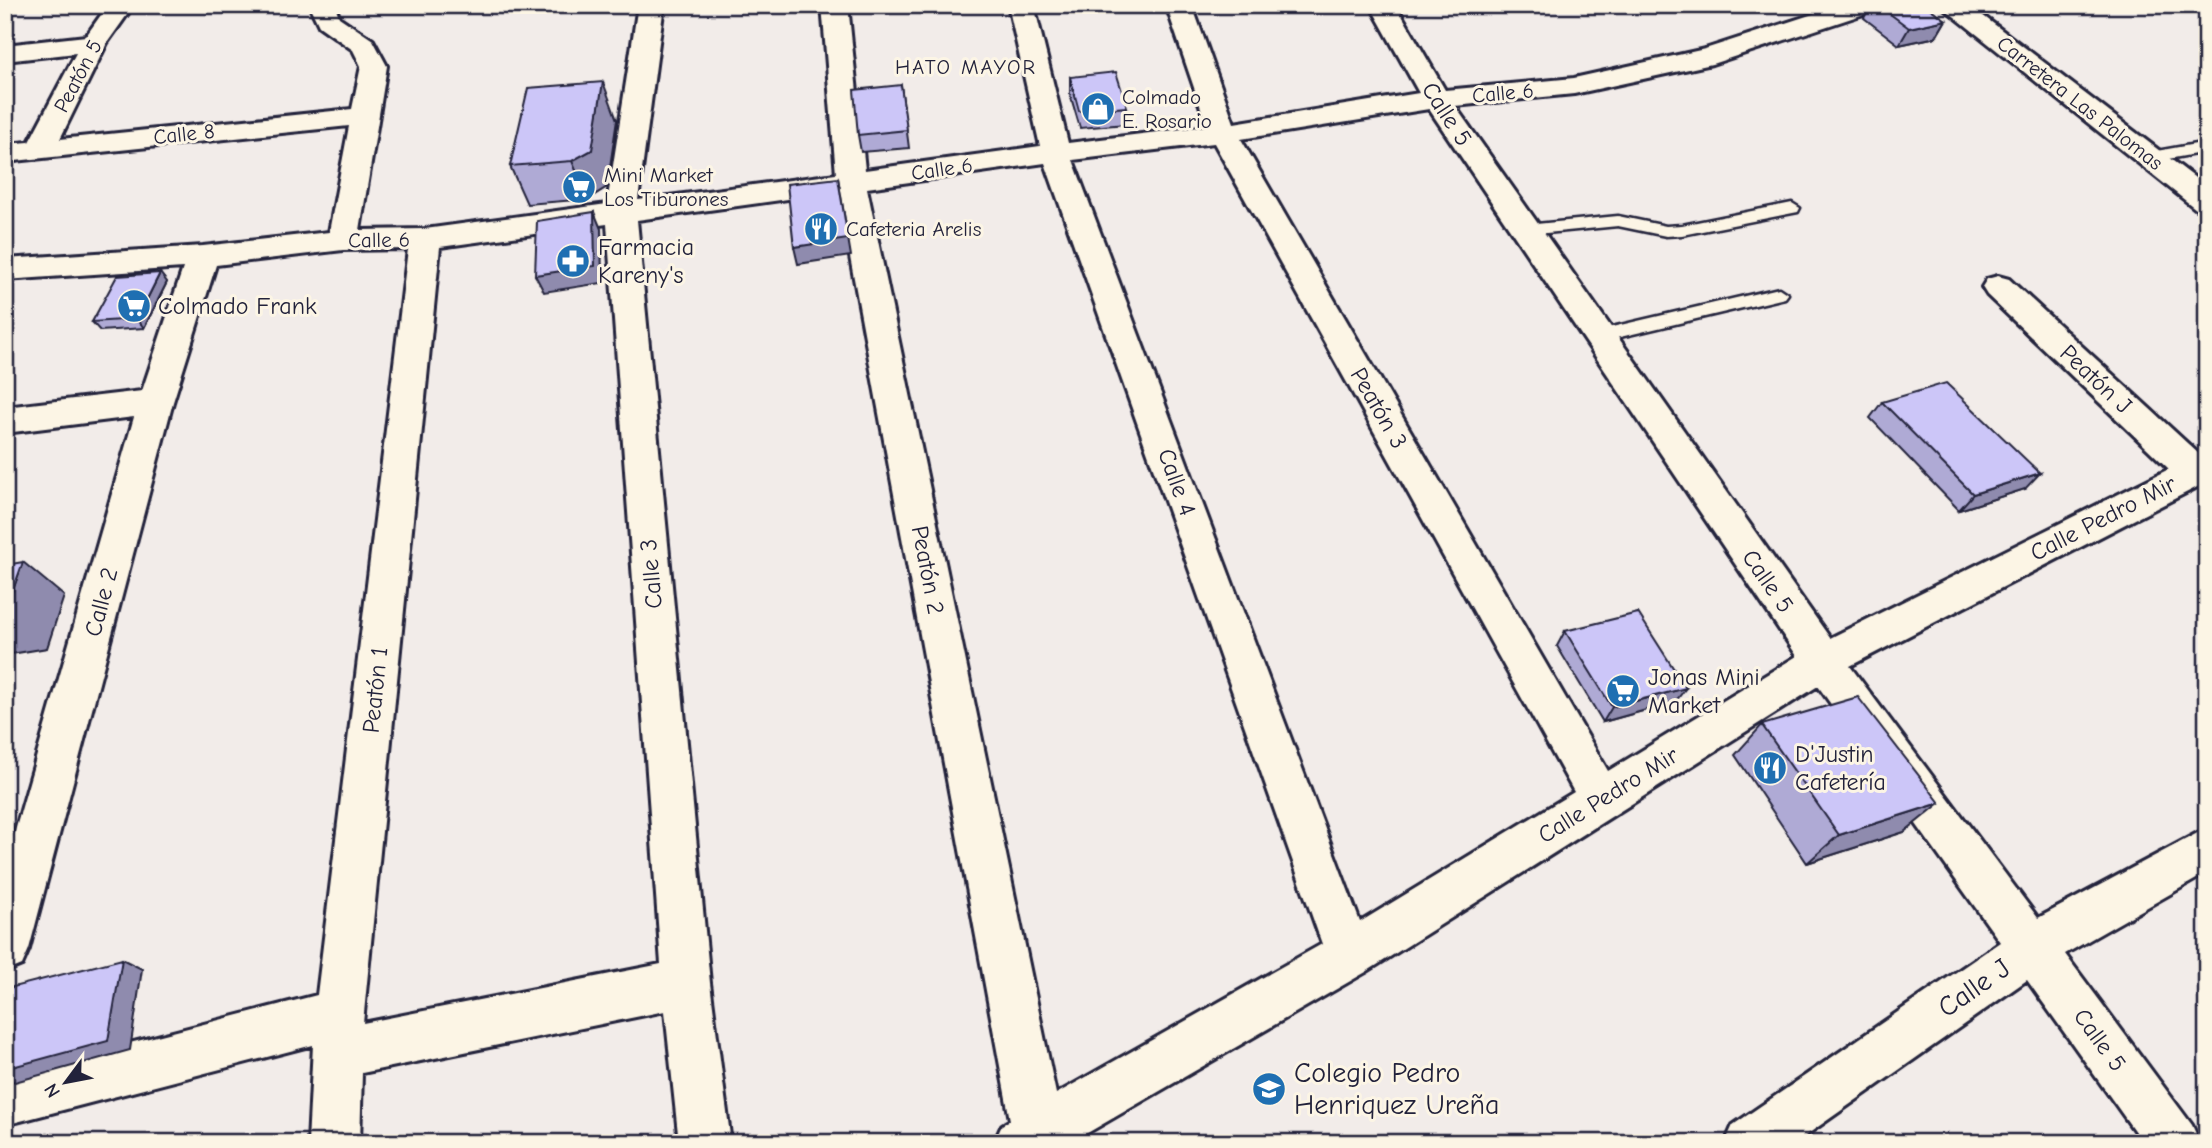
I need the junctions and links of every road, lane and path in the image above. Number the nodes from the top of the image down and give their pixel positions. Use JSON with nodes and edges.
{"nodes":[{"id":1,"x":121,"y":5,"type":"edge"},
{"id":2,"x":322,"y":5,"type":"edge"},
{"id":3,"x":652,"y":5,"type":"edge"},
{"id":4,"x":835,"y":5,"type":"edge"},
{"id":5,"x":1021,"y":5,"type":"edge"},
{"id":6,"x":1180,"y":5,"type":"edge"},
{"id":7,"x":1383,"y":5,"type":"edge"},
{"id":8,"x":1867,"y":5,"type":"edge"},
{"id":9,"x":1953,"y":5,"type":"edge"},
{"id":10,"x":94,"y":43,"type":"junction"},
{"id":11,"x":5,"y":52,"type":"edge"},
{"id":12,"x":1436,"y":99,"type":"junction"},
{"id":13,"x":363,"y":116,"type":"junction"},
{"id":14,"x":1223,"y":133,"type":"junction"},
{"id":15,"x":2207,"y":147,"type":"edge"},
{"id":16,"x":40,"y":149,"type":"junction"},
{"id":17,"x":5,"y":153,"type":"edge"},
{"id":18,"x":1056,"y":153,"type":"junction"},
{"id":19,"x":2151,"y":157,"type":"junction"},
{"id":20,"x":851,"y":181,"type":"junction"},
{"id":21,"x":2207,"y":202,"type":"edge"},
{"id":22,"x":1791,"y":208,"type":"dead end"},
{"id":23,"x":621,"y":214,"type":"junction"},
{"id":24,"x":1526,"y":230,"type":"junction"},
{"id":25,"x":425,"y":239,"type":"junction"},
{"id":26,"x":343,"y":240,"type":"junction"},
{"id":27,"x":203,"y":256,"type":"junction"},
{"id":28,"x":5,"y":270,"type":"edge"},
{"id":29,"x":1998,"y":288,"type":"dead end"},
{"id":30,"x":1779,"y":294,"type":"dead end"},
{"id":31,"x":1599,"y":336,"type":"junction"},
{"id":32,"x":156,"y":402,"type":"junction"},
{"id":33,"x":5,"y":420,"type":"edge"},
{"id":34,"x":2200,"y":469,"type":"edge"},
{"id":35,"x":1823,"y":661,"type":"junction"},
{"id":36,"x":1601,"y":799,"type":"junction"},
{"id":37,"x":2207,"y":849,"type":"edge"},
{"id":38,"x":2033,"y":947,"type":"junction"},
{"id":39,"x":5,"y":949,"type":"edge"},
{"id":40,"x":1349,"y":955,"type":"junction"},
{"id":41,"x":686,"y":983,"type":"junction"},
{"id":42,"x":339,"y":1034,"type":"junction"},
{"id":43,"x":5,"y":1100,"type":"edge"},
{"id":44,"x":1029,"y":1137,"type":"edge"},
{"id":45,"x":334,"y":1143,"type":"edge"},
{"id":46,"x":705,"y":1143,"type":"edge"},
{"id":47,"x":1751,"y":1143,"type":"edge"},
{"id":48,"x":2174,"y":1143,"type":"edge"}],
"edges":[{"from":1,"to":10,"type":"street","name":"Peatón 5"},
{"from":2,"to":13,"type":"street"},
{"from":3,"to":23,"type":"street","name":"Calle 3"},
{"from":4,"to":20,"type":"street","name":"Peatón 2"},
{"from":5,"to":18,"type":"street","name":"Calle 4"},
{"from":6,"to":14,"type":"street","name":"Peatón 3"},
{"from":7,"to":12,"type":"street","name":"Calle 5"},
{"from":8,"to":12,"type":"street","name":"Calle 6"},
{"from":9,"to":19,"type":"street","name":"Carretera Las Palomas"},
{"from":10,"to":11,"type":"street"},
{"from":10,"to":16,"type":"street","name":"Peatón 5"},
{"from":12,"to":14,"type":"street","name":"Calle 6"},
{"from":12,"to":24,"type":"street","name":"Calle 5"},
{"from":13,"to":16,"type":"street","name":"Calle 8"},
{"from":13,"to":26,"type":"street"},
{"from":14,"to":18,"type":"street","name":"Calle 6"},
{"from":14,"to":36,"type":"street","name":"Peatón 3"},
{"from":15,"to":19,"type":"lane"},
{"from":16,"to":17,"type":"street","name":"Calle 8"},
{"from":18,"to":20,"type":"street","name":"Calle 6"},
{"from":18,"to":40,"type":"street","name":"Calle 4"},
{"from":19,"to":21,"type":"street","name":"Carretera Las Palomas"},
{"from":20,"to":23,"type":"street","name":"Calle 6"},
{"from":20,"to":44,"type":"street","name":"Peatón 2"},
{"from":22,"to":24,"type":"lane"},
{"from":23,"to":25,"type":"street","name":"Calle 6"},
{"from":23,"to":41,"type":"street","name":"Calle 3"},
{"from":24,"to":31,"type":"street","name":"Calle 5"},
{"from":25,"to":26,"type":"street","name":"Calle 6"},
{"from":25,"to":42,"type":"street","name":"Peatón 1"},
{"from":26,"to":27,"type":"street","name":"Calle 6"},
{"from":27,"to":28,"type":"street","name":"Calle 6"},
{"from":27,"to":32,"type":"street","name":"Calle 2"},
{"from":29,"to":34,"type":"street","name":"Peatón J"},
{"from":30,"to":31,"type":"lane"},
{"from":31,"to":35,"type":"street","name":"Calle 5"},
{"from":32,"to":33,"type":"street"},
{"from":32,"to":39,"type":"street","name":"Calle 2"},
{"from":34,"to":35,"type":"street","name":"Calle Pedro Mir"},
{"from":35,"to":36,"type":"street","name":"Calle Pedro Mir"},
{"from":35,"to":38,"type":"street","name":"Calle 5"},
{"from":36,"to":40,"type":"street","name":"Calle Pedro Mir"},
{"from":37,"to":38,"type":"street","name":"Calle J"},
{"from":38,"to":47,"type":"street","name":"Calle J"},
{"from":38,"to":48,"type":"street","name":"Calle 5"},
{"from":40,"to":44,"type":"street","name":"Calle Pedro Mir"},
{"from":41,"to":42,"type":"street"},
{"from":41,"to":46,"type":"street","name":"Calle 3"},
{"from":42,"to":43,"type":"street"},
{"from":42,"to":45,"type":"street","name":"Peatón 1"}]}
